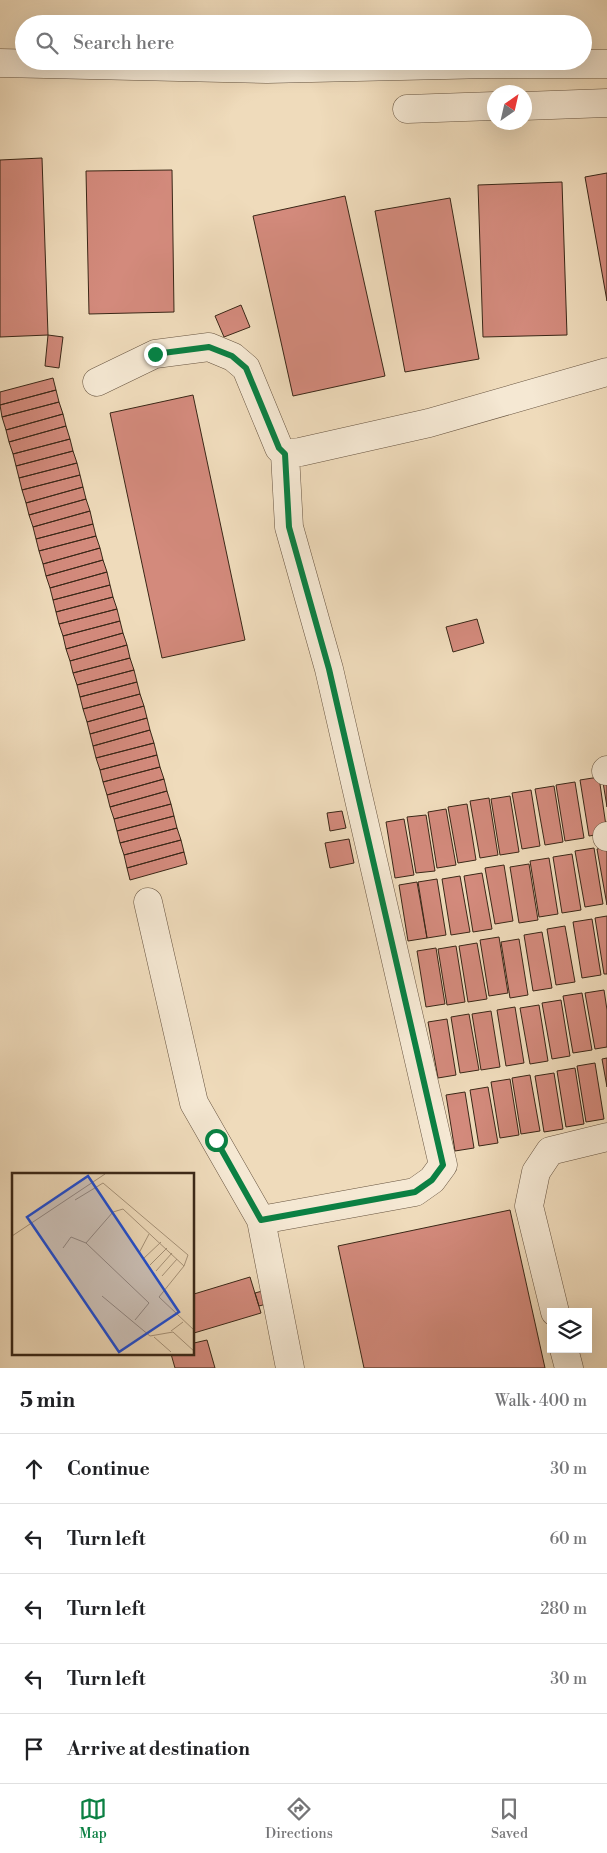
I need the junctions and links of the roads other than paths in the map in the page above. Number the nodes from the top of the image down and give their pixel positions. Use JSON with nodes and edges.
{"nodes":[{"id":1,"x":0,"y":62,"type":"edge"},
{"id":2,"x":15,"y":62,"type":"edge"},
{"id":3,"x":592,"y":64,"type":"edge"},
{"id":4,"x":607,"y":64,"type":"edge"},
{"id":5,"x":607,"y":104,"type":"edge"},
{"id":6,"x":487,"y":106,"type":"edge"},
{"id":7,"x":532,"y":106,"type":"edge"},
{"id":8,"x":407,"y":109,"type":"dead end"},
{"id":9,"x":607,"y":372,"type":"edge"},
{"id":10,"x":97,"y":382,"type":"dead end"},
{"id":11,"x":285,"y":454,"type":"junction"},
{"id":12,"x":148,"y":902,"type":"dead end"},
{"id":13,"x":607,"y":1137,"type":"edge"},
{"id":14,"x":261,"y":1220,"type":"junction"},
{"id":15,"x":554,"y":1308,"type":"edge"},
{"id":16,"x":565,"y":1353,"type":"edge"},
{"id":17,"x":290,"y":1368,"type":"edge"},
{"id":18,"x":569,"y":1368,"type":"edge"}],
"edges":[{"from":1,"to":2,"type":"street"},
{"from":3,"to":4,"type":"street"},
{"from":5,"to":7,"type":"street"},
{"from":6,"to":8,"type":"street"},
{"from":9,"to":11,"type":"street"},
{"from":10,"to":11,"type":"street"},
{"from":11,"to":14,"type":"street"},
{"from":12,"to":14,"type":"street"},
{"from":13,"to":15,"type":"street"},
{"from":14,"to":17,"type":"street"},
{"from":16,"to":18,"type":"street"}]}
